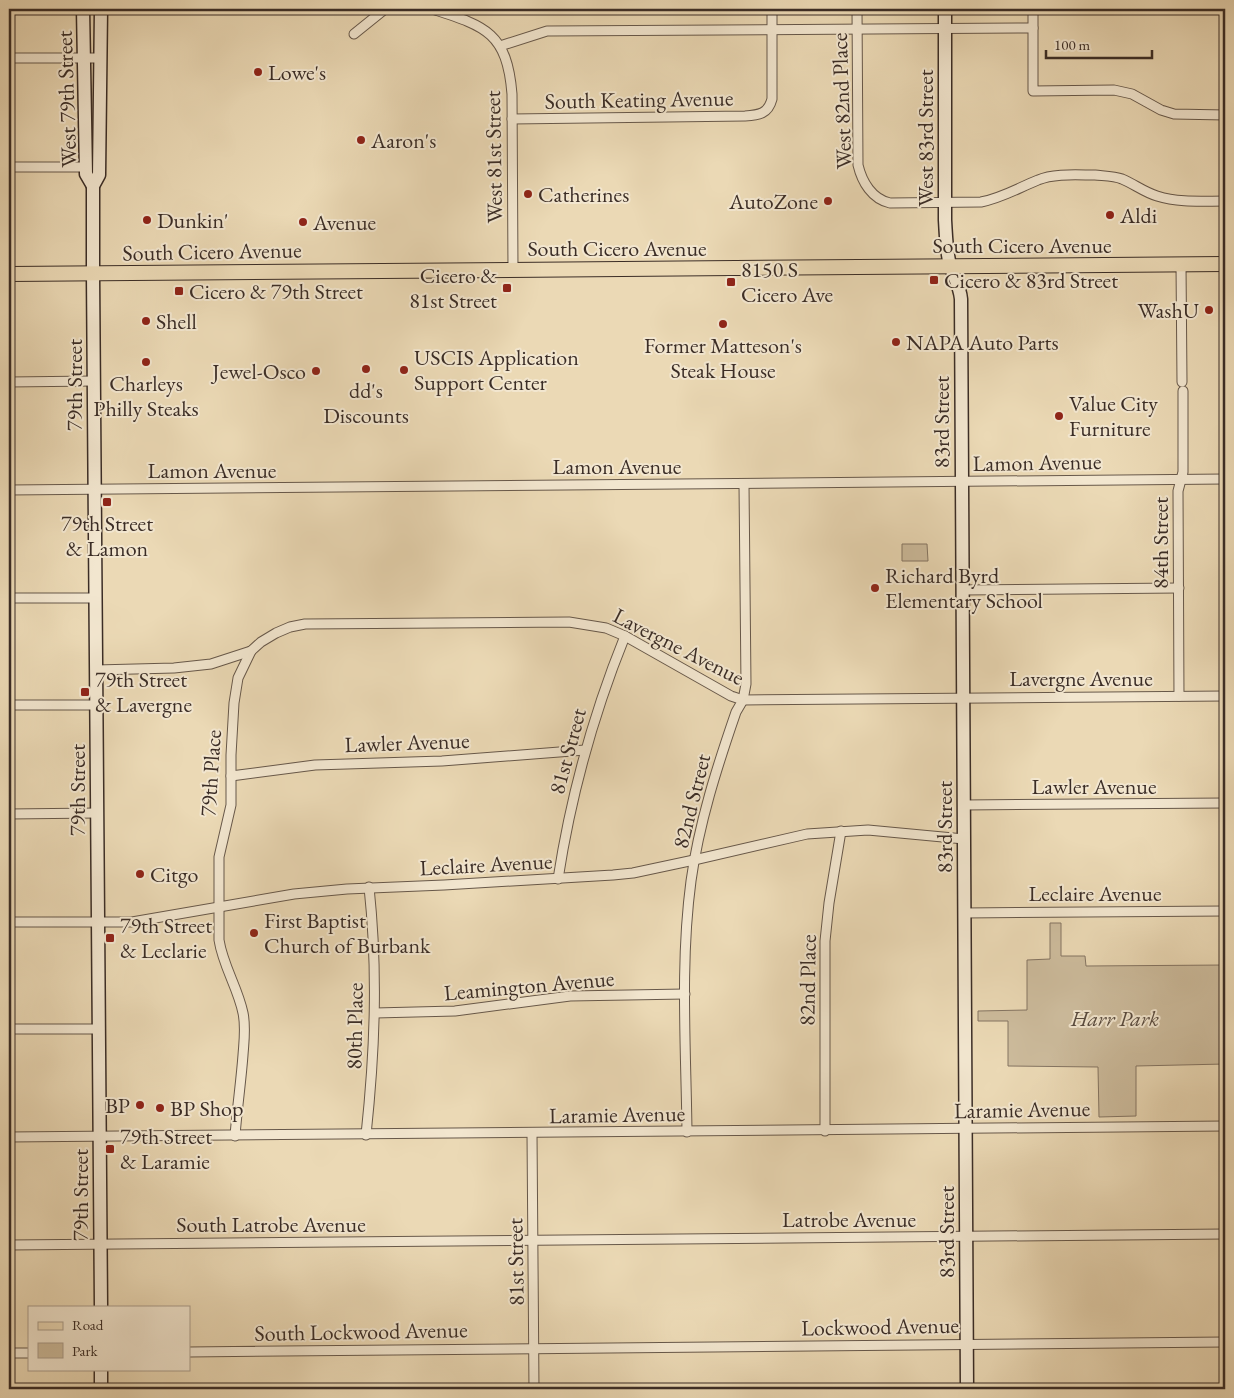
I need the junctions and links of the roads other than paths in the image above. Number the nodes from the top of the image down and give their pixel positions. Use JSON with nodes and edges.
{"nodes":[{"id":1,"x":83,"y":9,"type":"edge"},
{"id":2,"x":100,"y":9,"type":"edge"},
{"id":3,"x":385,"y":9,"type":"edge"},
{"id":4,"x":432,"y":9,"type":"edge"},
{"id":5,"x":772,"y":9,"type":"edge"},
{"id":6,"x":857,"y":9,"type":"edge"},
{"id":7,"x":946,"y":9,"type":"edge"},
{"id":8,"x":1033,"y":9,"type":"edge"},
{"id":9,"x":946,"y":28,"type":"junction"},
{"id":10,"x":1033,"y":28,"type":"junction"},
{"id":11,"x":773,"y":29,"type":"junction"},
{"id":12,"x":857,"y":29,"type":"junction"},
{"id":13,"x":354,"y":34,"type":"dead end"},
{"id":14,"x":500,"y":46,"type":"junction"},
{"id":15,"x":9,"y":58,"type":"edge"},
{"id":16,"x":84,"y":58,"type":"junction"},
{"id":17,"x":101,"y":58,"type":"junction"},
{"id":18,"x":1225,"y":115,"type":"edge"},
{"id":19,"x":512,"y":119,"type":"junction"},
{"id":20,"x":9,"y":167,"type":"edge"},
{"id":21,"x":86,"y":167,"type":"junction"},
{"id":22,"x":93,"y":186,"type":"junction"},
{"id":23,"x":1225,"y":201,"type":"edge"},
{"id":24,"x":945,"y":203,"type":"junction"},
{"id":25,"x":1225,"y":264,"type":"edge"},
{"id":26,"x":1181,"y":265,"type":"junction"},
{"id":27,"x":951,"y":266,"type":"junction"},
{"id":28,"x":512,"y":270,"type":"junction"},
{"id":29,"x":9,"y":274,"type":"edge"},
{"id":30,"x":93,"y":274,"type":"junction"},
{"id":31,"x":9,"y":382,"type":"edge"},
{"id":32,"x":94,"y":382,"type":"junction"},
{"id":33,"x":1225,"y":478,"type":"edge"},
{"id":34,"x":1181,"y":479,"type":"junction"},
{"id":35,"x":961,"y":482,"type":"junction"},
{"id":36,"x":744,"y":484,"type":"junction"},
{"id":37,"x":95,"y":489,"type":"junction"},
{"id":38,"x":9,"y":490,"type":"edge"},
{"id":39,"x":1179,"y":588,"type":"junction"},
{"id":40,"x":963,"y":590,"type":"junction"},
{"id":41,"x":9,"y":598,"type":"edge"},
{"id":42,"x":96,"y":598,"type":"junction"},
{"id":43,"x":625,"y":636,"type":"junction"},
{"id":44,"x":251,"y":651,"type":"junction"},
{"id":45,"x":96,"y":670,"type":"junction"},
{"id":46,"x":1179,"y":696,"type":"junction"},
{"id":47,"x":1225,"y":696,"type":"edge"},
{"id":48,"x":963,"y":697,"type":"junction"},
{"id":49,"x":743,"y":700,"type":"junction"},
{"id":50,"x":96,"y":704,"type":"junction"},
{"id":51,"x":9,"y":705,"type":"edge"},
{"id":52,"x":585,"y":750,"type":"junction"},
{"id":53,"x":231,"y":776,"type":"junction"},
{"id":54,"x":1225,"y":804,"type":"edge"},
{"id":55,"x":964,"y":805,"type":"junction"},
{"id":56,"x":97,"y":813,"type":"junction"},
{"id":57,"x":9,"y":814,"type":"edge"},
{"id":58,"x":841,"y":831,"type":"junction"},
{"id":59,"x":964,"y":839,"type":"junction"},
{"id":60,"x":694,"y":860,"type":"junction"},
{"id":61,"x":558,"y":879,"type":"junction"},
{"id":62,"x":369,"y":887,"type":"junction"},
{"id":63,"x":219,"y":908,"type":"junction"},
{"id":64,"x":1225,"y":911,"type":"edge"},
{"id":65,"x":964,"y":913,"type":"junction"},
{"id":66,"x":98,"y":921,"type":"junction"},
{"id":67,"x":9,"y":922,"type":"edge"},
{"id":68,"x":685,"y":994,"type":"junction"},
{"id":69,"x":375,"y":1013,"type":"junction"},
{"id":70,"x":9,"y":1029,"type":"edge"},
{"id":71,"x":99,"y":1029,"type":"junction"},
{"id":72,"x":1225,"y":1126,"type":"edge"},
{"id":73,"x":965,"y":1128,"type":"junction"},
{"id":74,"x":825,"y":1131,"type":"junction"},
{"id":75,"x":687,"y":1132,"type":"junction"},
{"id":76,"x":532,"y":1133,"type":"junction"},
{"id":77,"x":366,"y":1135,"type":"junction"},
{"id":78,"x":235,"y":1136,"type":"junction"},
{"id":79,"x":9,"y":1137,"type":"edge"},
{"id":80,"x":100,"y":1137,"type":"junction"},
{"id":81,"x":1225,"y":1234,"type":"edge"},
{"id":82,"x":966,"y":1236,"type":"junction"},
{"id":83,"x":533,"y":1241,"type":"junction"},
{"id":84,"x":100,"y":1244,"type":"junction"},
{"id":85,"x":9,"y":1245,"type":"edge"},
{"id":86,"x":101,"y":1306,"type":"edge"},
{"id":87,"x":1225,"y":1342,"type":"edge"},
{"id":88,"x":966,"y":1344,"type":"junction"},
{"id":89,"x":534,"y":1348,"type":"junction"},
{"id":90,"x":190,"y":1352,"type":"edge"},
{"id":91,"x":9,"y":1353,"type":"edge"},
{"id":92,"x":28,"y":1353,"type":"edge"},
{"id":93,"x":101,"y":1370,"type":"edge"},
{"id":94,"x":102,"y":1389,"type":"edge"},
{"id":95,"x":534,"y":1389,"type":"edge"},
{"id":96,"x":967,"y":1389,"type":"edge"}],
"edges":[{"from":1,"to":16,"type":"main road","name":"West 79th Street"},
{"from":2,"to":17,"type":"main road","name":"West 79th Street"},
{"from":3,"to":13,"type":"street"},
{"from":4,"to":14,"type":"street"},
{"from":5,"to":11,"type":"street"},
{"from":6,"to":12,"type":"street","name":"West 82nd Place"},
{"from":7,"to":9,"type":"main road","name":"West 83rd Street"},
{"from":8,"to":10,"type":"street"},
{"from":9,"to":10,"type":"street"},
{"from":9,"to":12,"type":"street"},
{"from":9,"to":24,"type":"main road","name":"West 83rd Street"},
{"from":10,"to":18,"type":"street"},
{"from":11,"to":12,"type":"street"},
{"from":11,"to":14,"type":"street"},
{"from":11,"to":19,"type":"street","name":"South Keating Avenue"},
{"from":12,"to":24,"type":"street","name":"West 82nd Place"},
{"from":14,"to":19,"type":"street","name":"West 81st Street"},
{"from":15,"to":16,"type":"street"},
{"from":16,"to":17,"type":"street"},
{"from":16,"to":21,"type":"main road","name":"West 79th Street"},
{"from":17,"to":22,"type":"main road","name":"West 79th Street"},
{"from":19,"to":28,"type":"street","name":"West 81st Street"},
{"from":20,"to":21,"type":"street"},
{"from":21,"to":22,"type":"main road","name":"West 79th Street"},
{"from":22,"to":30,"type":"main road","name":"West 79th Street"},
{"from":23,"to":24,"type":"street"},
{"from":24,"to":27,"type":"main road","name":"West 83rd Street"},
{"from":25,"to":26,"type":"main road","name":"South Cicero Avenue"},
{"from":26,"to":27,"type":"main road","name":"South Cicero Avenue"},
{"from":26,"to":34,"type":"street","name":"84th Street"},
{"from":27,"to":28,"type":"main road","name":"South Cicero Avenue"},
{"from":27,"to":35,"type":"main road","name":"83rd Street"},
{"from":28,"to":30,"type":"main road","name":"South Cicero Avenue"},
{"from":29,"to":30,"type":"main road","name":"South Cicero Avenue"},
{"from":30,"to":32,"type":"main road","name":"79th Street"},
{"from":31,"to":32,"type":"street"},
{"from":32,"to":37,"type":"main road","name":"79th Street"},
{"from":33,"to":34,"type":"street","name":"Lamon Avenue"},
{"from":34,"to":35,"type":"street","name":"Lamon Avenue"},
{"from":34,"to":39,"type":"street","name":"84th Street"},
{"from":35,"to":36,"type":"street","name":"Lamon Avenue"},
{"from":35,"to":40,"type":"main road","name":"83rd Street"},
{"from":36,"to":37,"type":"street","name":"Lamon Avenue"},
{"from":36,"to":49,"type":"street","name":"82nd Street"},
{"from":37,"to":38,"type":"street","name":"Lamon Avenue"},
{"from":37,"to":42,"type":"main road","name":"79th Street"},
{"from":39,"to":40,"type":"street"},
{"from":39,"to":46,"type":"street","name":"84th Street"},
{"from":40,"to":48,"type":"main road","name":"83rd Street"},
{"from":41,"to":42,"type":"street"},
{"from":42,"to":45,"type":"main road","name":"79th Street"},
{"from":43,"to":44,"type":"street","name":"Lavergne Avenue"},
{"from":43,"to":49,"type":"street","name":"Lavergne Avenue"},
{"from":43,"to":52,"type":"street","name":"81st Street"},
{"from":44,"to":45,"type":"street","name":"Lavergne Avenue"},
{"from":44,"to":53,"type":"street","name":"79th Place"},
{"from":45,"to":50,"type":"main road","name":"79th Street"},
{"from":46,"to":47,"type":"street","name":"Lavergne Avenue"},
{"from":46,"to":48,"type":"street","name":"Lavergne Avenue"},
{"from":48,"to":49,"type":"street","name":"Lavergne Avenue"},
{"from":48,"to":55,"type":"main road","name":"83rd Street"},
{"from":49,"to":60,"type":"street","name":"82nd Street"},
{"from":50,"to":51,"type":"street"},
{"from":50,"to":56,"type":"main road","name":"79th Street"},
{"from":52,"to":53,"type":"street","name":"Lawler Avenue"},
{"from":52,"to":61,"type":"street","name":"81st Street"},
{"from":53,"to":63,"type":"street","name":"79th Place"},
{"from":54,"to":55,"type":"street","name":"Lawler Avenue"},
{"from":55,"to":59,"type":"main road","name":"83rd Street"},
{"from":56,"to":57,"type":"street"},
{"from":56,"to":66,"type":"main road","name":"79th Street"},
{"from":58,"to":59,"type":"street","name":"Leclaire Avenue"},
{"from":58,"to":60,"type":"street","name":"Leclaire Avenue"},
{"from":58,"to":74,"type":"street","name":"82nd Place"},
{"from":59,"to":65,"type":"main road","name":"83rd Street"},
{"from":60,"to":61,"type":"street","name":"Leclaire Avenue"},
{"from":60,"to":68,"type":"street","name":"82nd Street"},
{"from":61,"to":62,"type":"street","name":"Leclaire Avenue"},
{"from":62,"to":63,"type":"street","name":"Leclaire Avenue"},
{"from":62,"to":69,"type":"street","name":"80th Place"},
{"from":63,"to":66,"type":"street","name":"Leclaire Avenue"},
{"from":63,"to":78,"type":"street","name":"79th Place"},
{"from":64,"to":65,"type":"street","name":"Leclaire Avenue"},
{"from":65,"to":73,"type":"main road","name":"83rd Street"},
{"from":66,"to":67,"type":"street","name":"Leclaire Avenue"},
{"from":66,"to":71,"type":"main road","name":"79th Street"},
{"from":68,"to":69,"type":"street","name":"Leamington Avenue"},
{"from":68,"to":75,"type":"street","name":"82nd Street"},
{"from":69,"to":77,"type":"street","name":"80th Place"},
{"from":70,"to":71,"type":"street"},
{"from":71,"to":80,"type":"main road","name":"79th Street"},
{"from":72,"to":73,"type":"street","name":"Laramie Avenue"},
{"from":73,"to":74,"type":"street","name":"Laramie Avenue"},
{"from":73,"to":82,"type":"main road","name":"83rd Street"},
{"from":74,"to":75,"type":"street","name":"Laramie Avenue"},
{"from":75,"to":76,"type":"street","name":"Laramie Avenue"},
{"from":76,"to":77,"type":"street","name":"Laramie Avenue"},
{"from":76,"to":83,"type":"street","name":"81st Street"},
{"from":77,"to":78,"type":"street","name":"Laramie Avenue"},
{"from":78,"to":80,"type":"street","name":"Laramie Avenue"},
{"from":79,"to":80,"type":"street","name":"Laramie Avenue"},
{"from":80,"to":84,"type":"main road","name":"79th Street"},
{"from":81,"to":82,"type":"street","name":"Latrobe Avenue"},
{"from":82,"to":83,"type":"street","name":"Latrobe Avenue"},
{"from":82,"to":88,"type":"main road","name":"83rd Street"},
{"from":83,"to":84,"type":"street","name":"South Latrobe Avenue"},
{"from":83,"to":89,"type":"street","name":"81st Street"},
{"from":84,"to":85,"type":"street","name":"South Latrobe Avenue"},
{"from":84,"to":86,"type":"main road","name":"79th Street"},
{"from":87,"to":88,"type":"street","name":"Lockwood Avenue"},
{"from":88,"to":89,"type":"street","name":"Lockwood Avenue"},
{"from":88,"to":96,"type":"main road","name":"83rd Street"},
{"from":89,"to":90,"type":"street","name":"South Lockwood Avenue"},
{"from":89,"to":95,"type":"street","name":"81st Street"},
{"from":91,"to":92,"type":"street"},
{"from":93,"to":94,"type":"main road"}]}
